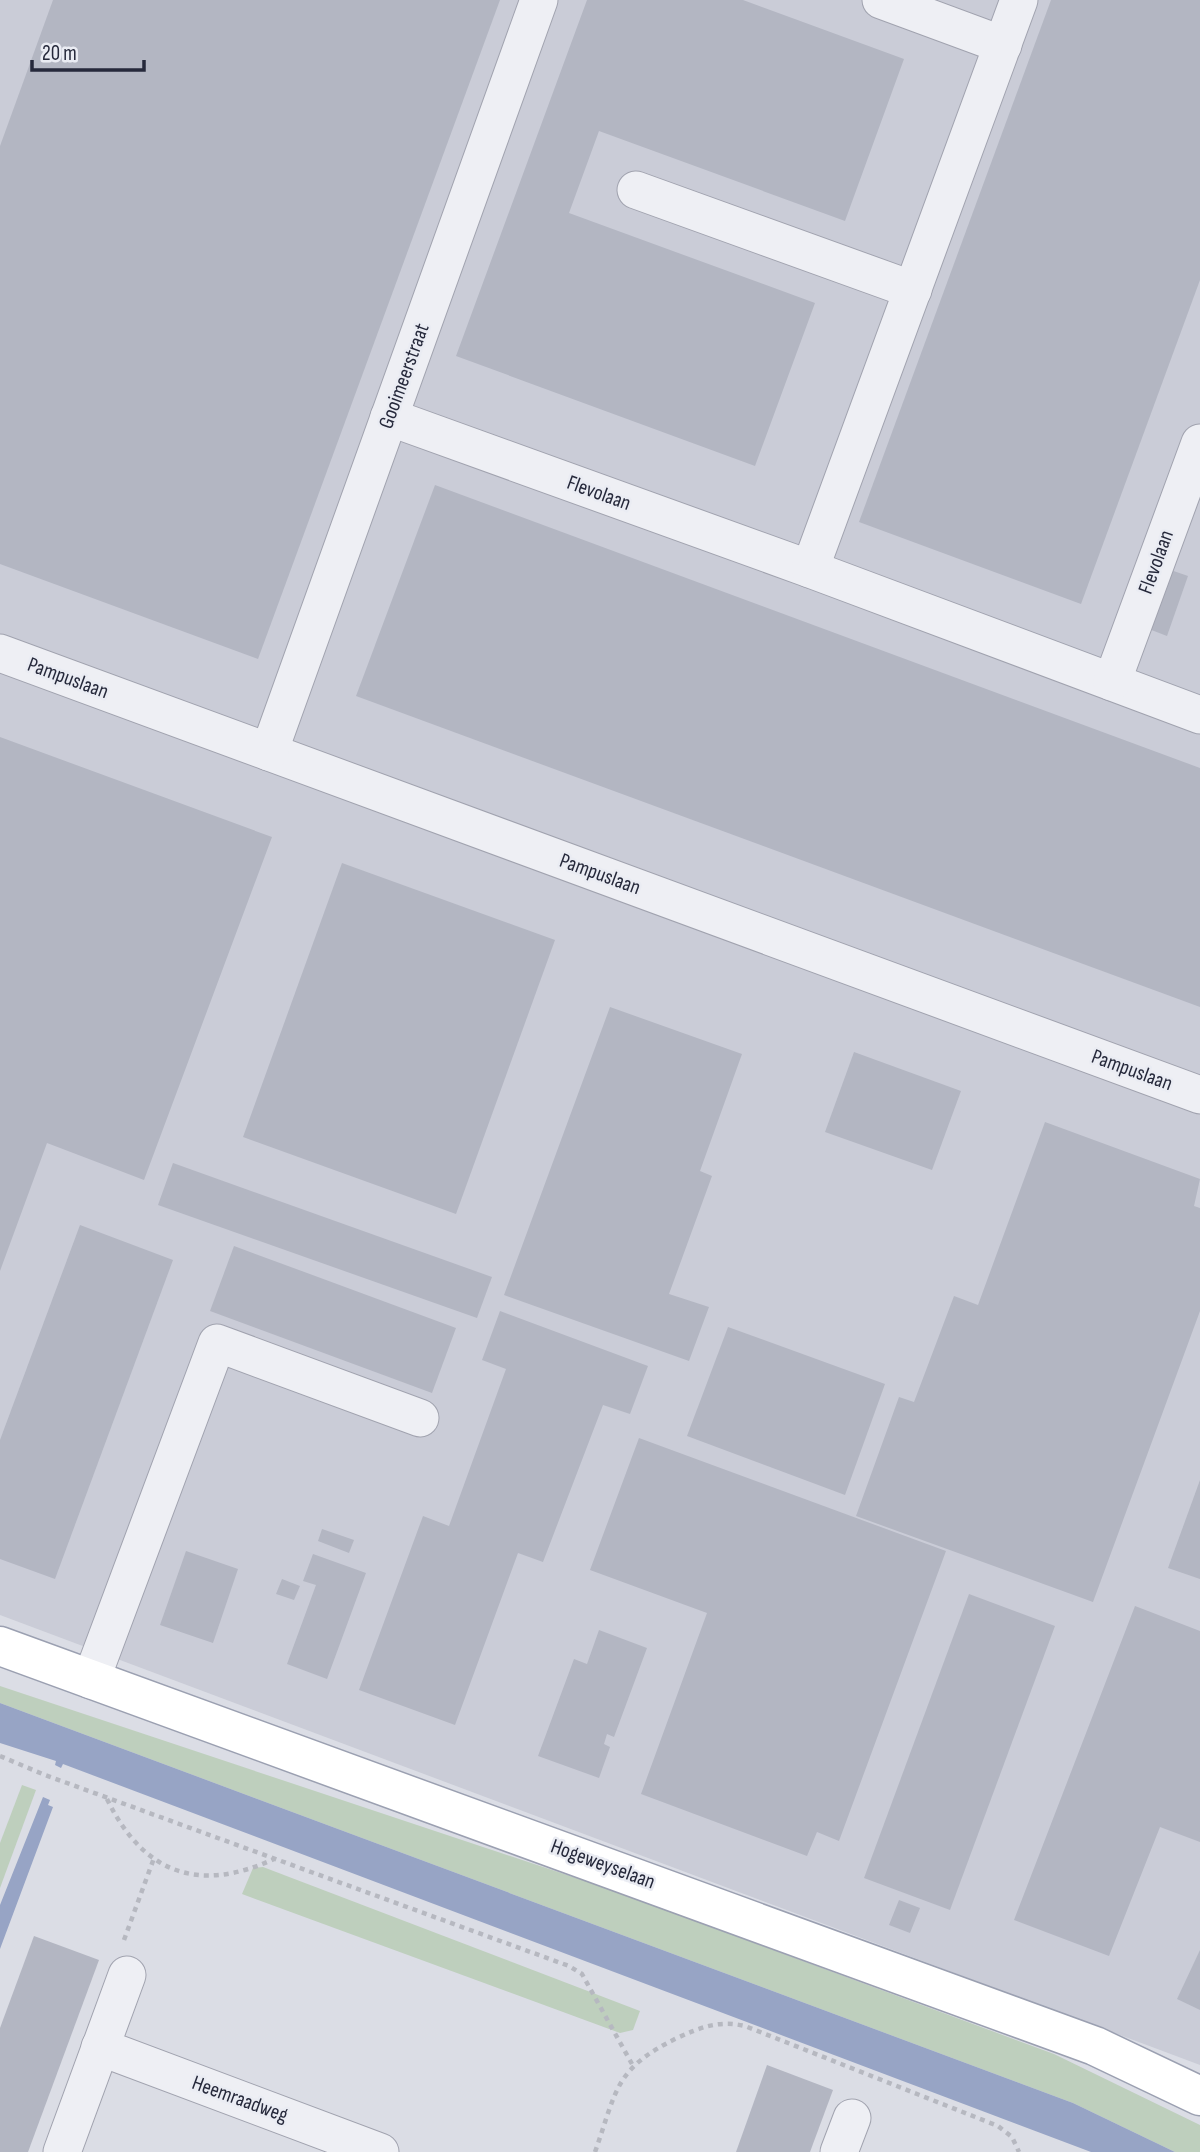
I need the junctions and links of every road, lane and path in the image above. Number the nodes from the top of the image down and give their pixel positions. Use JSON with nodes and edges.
{"nodes":[{"id":1,"x":539,"y":0,"type":"edge"},
{"id":2,"x":881,"y":0,"type":"edge"},
{"id":3,"x":1019,"y":0,"type":"edge"},
{"id":4,"x":1003,"y":45,"type":"junction"},
{"id":5,"x":636,"y":190,"type":"dead end"},
{"id":6,"x":913,"y":290,"type":"junction"},
{"id":7,"x":389,"y":417,"type":"junction"},
{"id":8,"x":1200,"y":443,"type":"edge"},
{"id":9,"x":810,"y":569,"type":"junction"},
{"id":10,"x":0,"y":653,"type":"edge"},
{"id":11,"x":1112,"y":682,"type":"junction"},
{"id":12,"x":1200,"y":715,"type":"edge"},
{"id":13,"x":268,"y":751,"type":"junction"},
{"id":14,"x":1200,"y":1095,"type":"edge"},
{"id":15,"x":420,"y":1418,"type":"dead end"},
{"id":16,"x":0,"y":1646,"type":"edge"},
{"id":17,"x":91,"y":1680,"type":"junction"},
{"id":18,"x":0,"y":1756,"type":"edge"},
{"id":19,"x":107,"y":1798,"type":"junction"},
{"id":20,"x":154,"y":1858,"type":"junction"},
{"id":21,"x":275,"y":1858,"type":"junction"},
{"id":22,"x":127,"y":1975,"type":"joint"},
{"id":23,"x":100,"y":2047,"type":"junction"},
{"id":24,"x":632,"y":2064,"type":"junction"},
{"id":25,"x":1200,"y":2096,"type":"edge"},
{"id":26,"x":852,"y":2118,"type":"dead end"},
{"id":27,"x":62,"y":2152,"type":"edge"},
{"id":28,"x":380,"y":2152,"type":"edge"},
{"id":29,"x":595,"y":2152,"type":"edge"},
{"id":30,"x":839,"y":2152,"type":"edge"},
{"id":31,"x":1019,"y":2152,"type":"edge"}],
"edges":[{"from":1,"to":7,"type":"street","name":"Gooimeerstraat"},
{"from":2,"to":4,"type":"street"},
{"from":3,"to":4,"type":"street"},
{"from":4,"to":6,"type":"street"},
{"from":5,"to":6,"type":"street"},
{"from":6,"to":9,"type":"street"},
{"from":7,"to":9,"type":"street","name":"Flevolaan"},
{"from":7,"to":13,"type":"street","name":"Gooimeerstraat"},
{"from":8,"to":11,"type":"street","name":"Flevolaan"},
{"from":9,"to":11,"type":"street","name":"Flevolaan"},
{"from":10,"to":13,"type":"street","name":"Pampuslaan"},
{"from":11,"to":12,"type":"street","name":"Flevolaan"},
{"from":13,"to":14,"type":"street","name":"Pampuslaan"},
{"from":15,"to":17,"type":"street"},
{"from":16,"to":17,"type":"main road","name":"Hogeweyselaan"},
{"from":17,"to":25,"type":"main road","name":"Hogeweyselaan"},
{"from":18,"to":19,"type":"path"},
{"from":19,"to":20,"type":"path"},
{"from":19,"to":21,"type":"path"},
{"from":20,"to":21,"type":"path"},
{"from":20,"to":22,"type":"path"},
{"from":21,"to":24,"type":"path"},
{"from":22,"to":23,"type":"street"},
{"from":23,"to":27,"type":"street"},
{"from":23,"to":28,"type":"street","name":"Heemraadweg"},
{"from":24,"to":29,"type":"path"},
{"from":24,"to":31,"type":"path"},
{"from":26,"to":30,"type":"street"}]}
